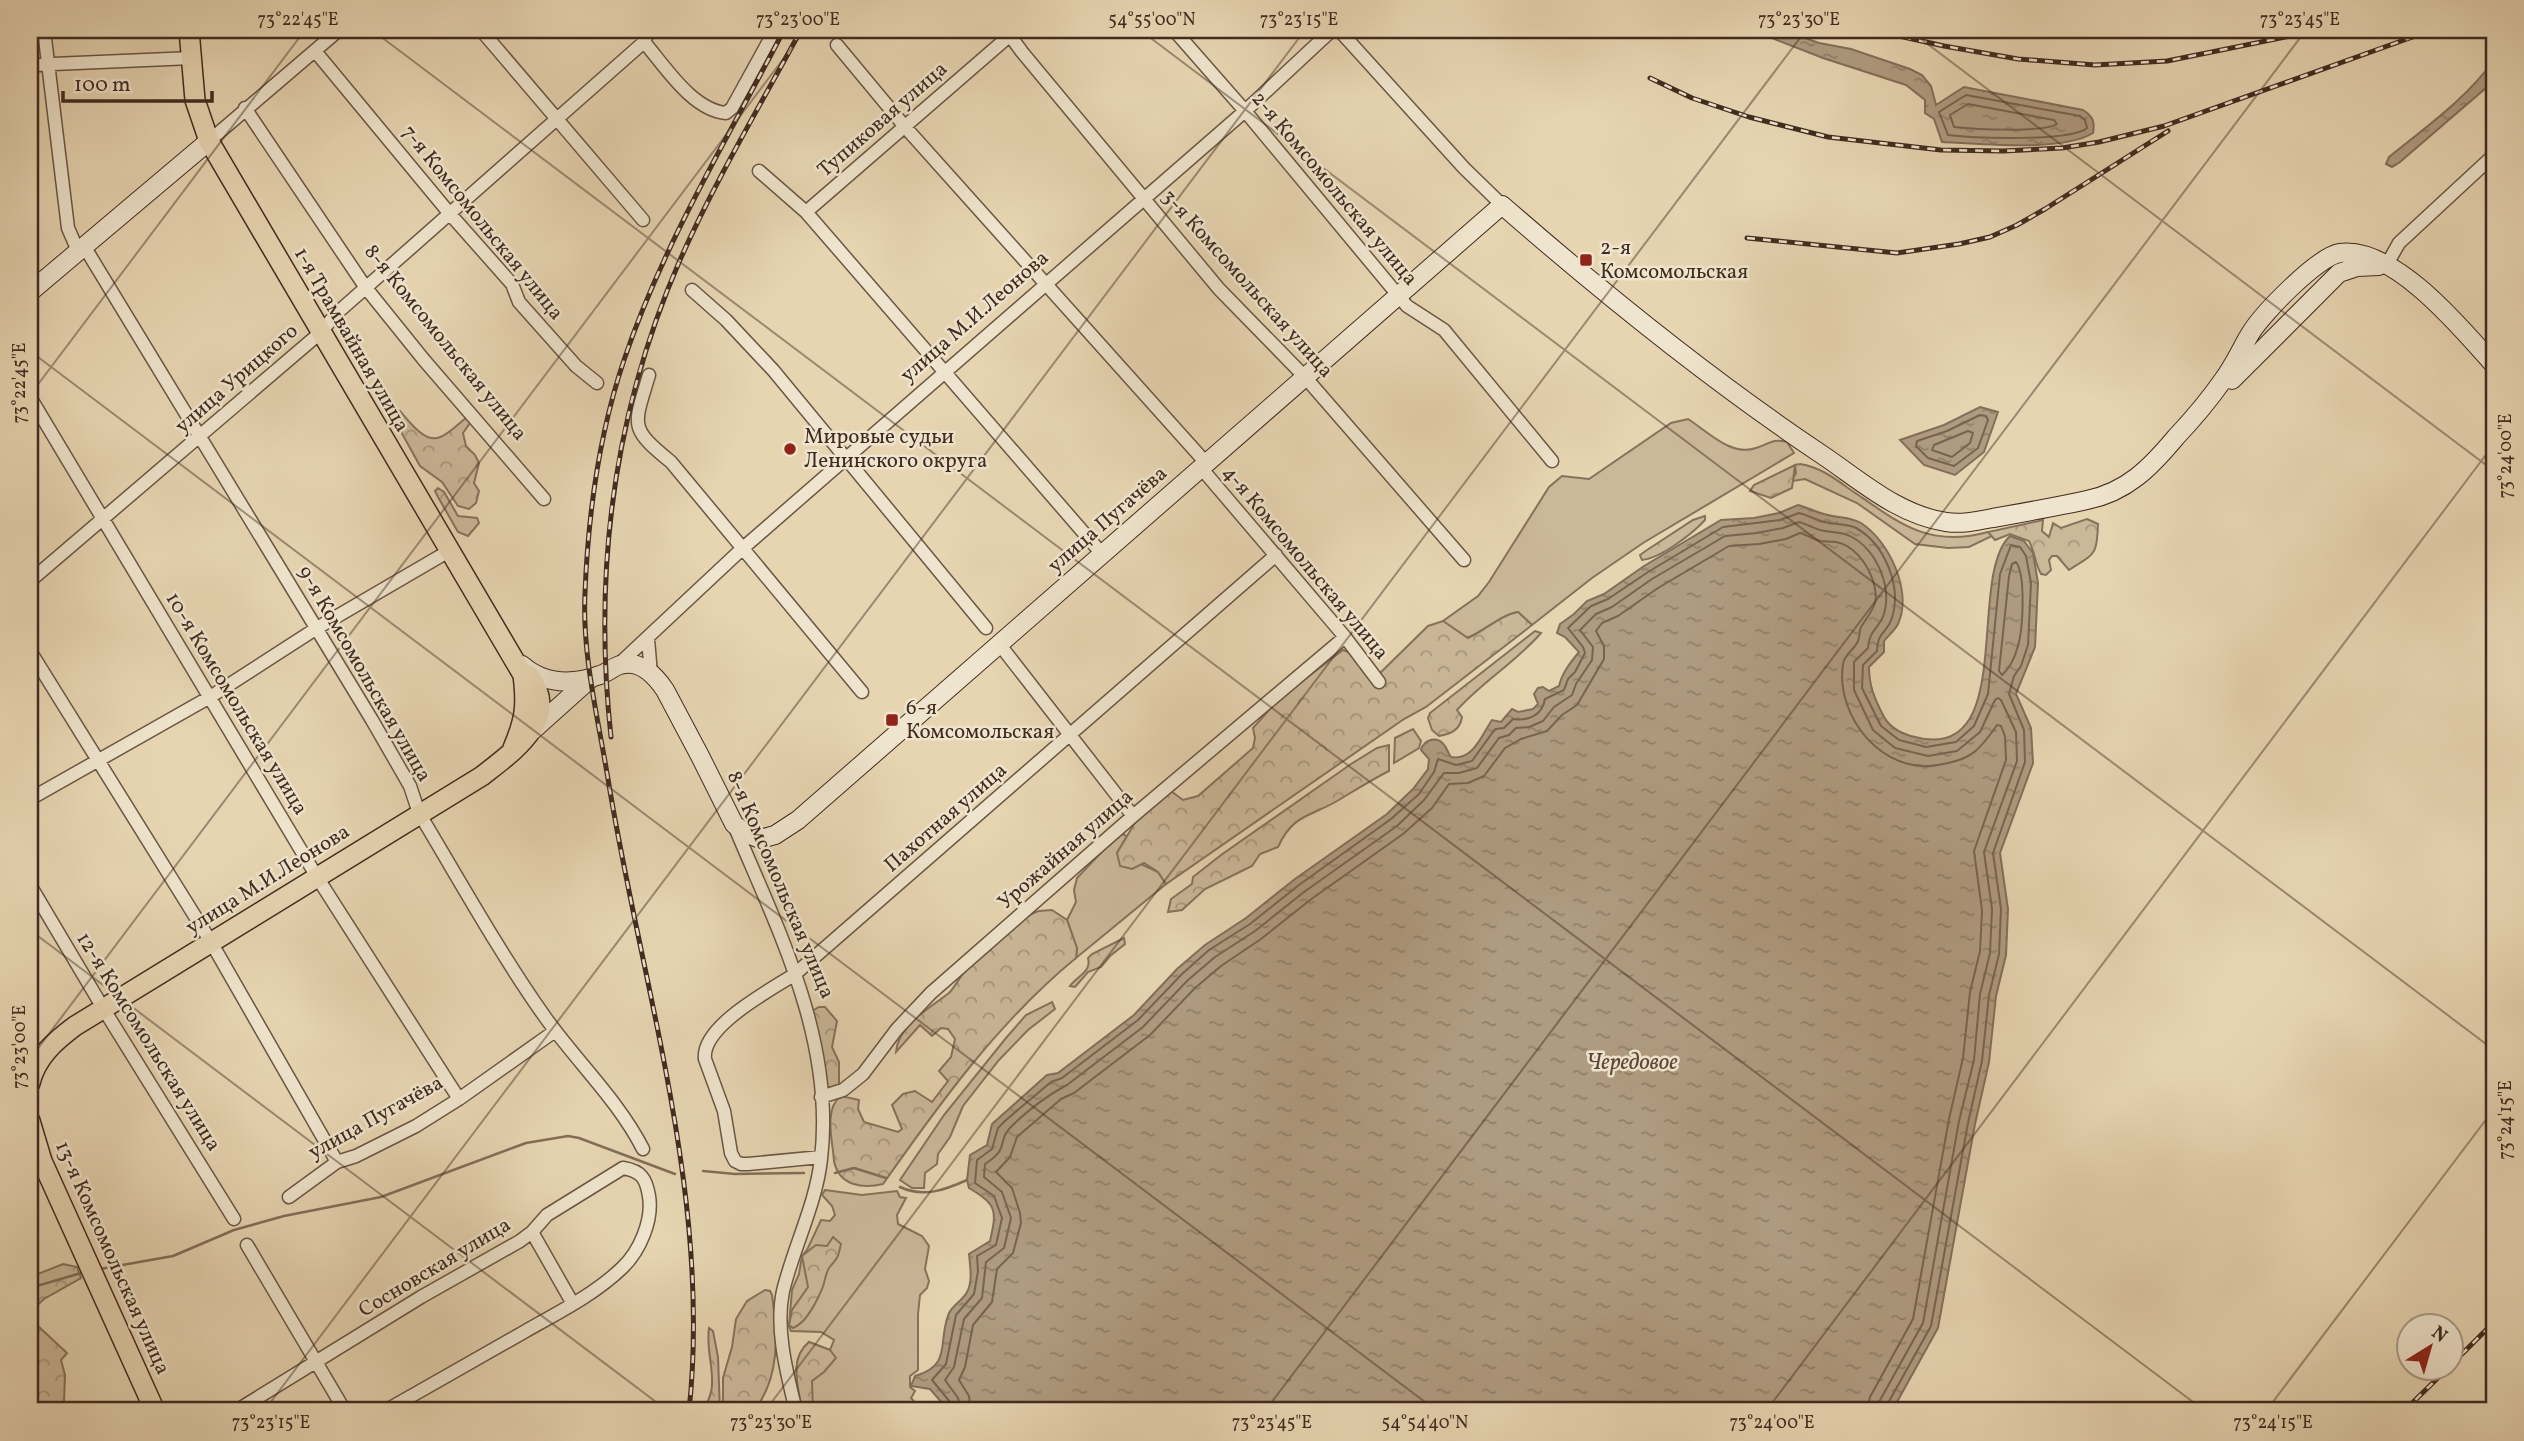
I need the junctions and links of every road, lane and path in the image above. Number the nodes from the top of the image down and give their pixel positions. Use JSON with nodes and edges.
{"nodes":[{"id":1,"x":44,"y":30,"type":"edge"},
{"id":2,"x":189,"y":30,"type":"edge"},
{"id":3,"x":481,"y":30,"type":"edge"},
{"id":4,"x":775,"y":30,"type":"edge"},
{"id":5,"x":1174,"y":30,"type":"edge"},
{"id":6,"x":1332,"y":30,"type":"edge"},
{"id":7,"x":1339,"y":30,"type":"edge"},
{"id":8,"x":1011,"y":32,"type":"edge"},
{"id":9,"x":332,"y":33,"type":"edge"},
{"id":10,"x":645,"y":34,"type":"edge"},
{"id":11,"x":837,"y":45,"type":"dead end"},
{"id":12,"x":315,"y":51,"type":"junction"},
{"id":13,"x":192,"y":58,"type":"junction"},
{"id":14,"x":30,"y":65,"type":"edge"},
{"id":15,"x":46,"y":65,"type":"junction"},
{"id":16,"x":245,"y":108,"type":"junction"},
{"id":17,"x":1245,"y":111,"type":"junction"},
{"id":18,"x":557,"y":119,"type":"junction"},
{"id":19,"x":906,"y":128,"type":"junction"},
{"id":20,"x":209,"y":141,"type":"junction"},
{"id":21,"x":2494,"y":155,"type":"edge"},
{"id":22,"x":759,"y":171,"type":"dead end"},
{"id":23,"x":1144,"y":199,"type":"junction"},
{"id":24,"x":1502,"y":205,"type":"junction"},
{"id":25,"x":806,"y":212,"type":"junction"},
{"id":26,"x":450,"y":214,"type":"junction"},
{"id":27,"x":643,"y":220,"type":"dead end"},
{"id":28,"x":81,"y":248,"type":"junction"},
{"id":29,"x":2386,"y":266,"type":"junction"},
{"id":30,"x":1046,"y":285,"type":"junction"},
{"id":31,"x":366,"y":288,"type":"junction"},
{"id":32,"x":692,"y":290,"type":"dead end"},
{"id":33,"x":30,"y":292,"type":"edge"},
{"id":34,"x":1398,"y":296,"type":"junction"},
{"id":35,"x":320,"y":333,"type":"junction"},
{"id":36,"x":2494,"y":365,"type":"edge"},
{"id":37,"x":944,"y":373,"type":"junction"},
{"id":38,"x":649,"y":375,"type":"dead end"},
{"id":39,"x":1305,"y":377,"type":"junction"},
{"id":40,"x":597,"y":383,"type":"dead end"},
{"id":41,"x":30,"y":397,"type":"edge"},
{"id":42,"x":200,"y":436,"type":"junction"},
{"id":43,"x":846,"y":459,"type":"junction"},
{"id":44,"x":1552,"y":461,"type":"dead end"},
{"id":45,"x":1204,"y":466,"type":"junction"},
{"id":46,"x":544,"y":499,"type":"dead end"},
{"id":47,"x":103,"y":521,"type":"junction"},
{"id":48,"x":743,"y":548,"type":"junction"},
{"id":49,"x":449,"y":551,"type":"junction"},
{"id":50,"x":1103,"y":555,"type":"junction"},
{"id":51,"x":1276,"y":555,"type":"junction"},
{"id":52,"x":1464,"y":560,"type":"dead end"},
{"id":53,"x":30,"y":581,"type":"edge"},
{"id":54,"x":317,"y":628,"type":"junction"},
{"id":55,"x":986,"y":628,"type":"dead end"},
{"id":56,"x":1345,"y":637,"type":"junction"},
{"id":57,"x":648,"y":639,"type":"junction"},
{"id":58,"x":1000,"y":645,"type":"junction"},
{"id":59,"x":30,"y":651,"type":"edge"},
{"id":60,"x":519,"y":667,"type":"junction"},
{"id":61,"x":604,"y":673,"type":"junction"},
{"id":62,"x":650,"y":674,"type":"junction"},
{"id":63,"x":1379,"y":682,"type":"dead end"},
{"id":64,"x":560,"y":683,"type":"junction"},
{"id":65,"x":862,"y":692,"type":"dead end"},
{"id":66,"x":210,"y":697,"type":"junction"},
{"id":67,"x":540,"y":697,"type":"junction"},
{"id":68,"x":561,"y":704,"type":"junction"},
{"id":69,"x":528,"y":727,"type":"junction"},
{"id":70,"x":1069,"y":736,"type":"junction"},
{"id":71,"x":97,"y":760,"type":"junction"},
{"id":72,"x":30,"y":799,"type":"edge"},
{"id":73,"x":419,"y":813,"type":"junction"},
{"id":74,"x":1133,"y":816,"type":"junction"},
{"id":75,"x":734,"y":824,"type":"junction"},
{"id":76,"x":760,"y":839,"type":"junction"},
{"id":77,"x":751,"y":864,"type":"junction"},
{"id":78,"x":317,"y":877,"type":"junction"},
{"id":79,"x":30,"y":885,"type":"edge"},
{"id":80,"x":211,"y":942,"type":"junction"},
{"id":81,"x":795,"y":974,"type":"junction"},
{"id":82,"x":103,"y":1008,"type":"junction"},
{"id":83,"x":555,"y":1031,"type":"junction"},
{"id":84,"x":36,"y":1065,"type":"edge"},
{"id":85,"x":821,"y":1097,"type":"junction"},
{"id":86,"x":459,"y":1099,"type":"junction"},
{"id":87,"x":30,"y":1121,"type":"edge"},
{"id":88,"x":643,"y":1149,"type":"dead end"},
{"id":89,"x":821,"y":1157,"type":"junction"},
{"id":90,"x":337,"y":1162,"type":"junction"},
{"id":91,"x":289,"y":1197,"type":"dead end"},
{"id":92,"x":234,"y":1219,"type":"dead end"},
{"id":93,"x":531,"y":1232,"type":"junction"},
{"id":94,"x":247,"y":1245,"type":"dead end"},
{"id":95,"x":573,"y":1304,"type":"junction"},
{"id":96,"x":316,"y":1363,"type":"junction"},
{"id":97,"x":155,"y":1411,"type":"edge"},
{"id":98,"x":236,"y":1411,"type":"edge"},
{"id":99,"x":345,"y":1411,"type":"edge"},
{"id":100,"x":385,"y":1411,"type":"edge"},
{"id":101,"x":796,"y":1411,"type":"edge"}],
"edges":[{"from":1,"to":15,"type":"street","name":"9-я Комсомольская улица"},
{"from":2,"to":13,"type":"main road","name":"1-я Трамвайная улица"},
{"from":3,"to":18,"type":"street"},
{"from":4,"to":10,"type":"street"},
{"from":5,"to":17,"type":"street","name":"2-я Комсомольская улица"},
{"from":6,"to":17,"type":"street","name":"улица М.И.Леонова"},
{"from":7,"to":24,"type":"street"},
{"from":8,"to":19,"type":"street","name":"Тупиковая улица"},
{"from":8,"to":23,"type":"street","name":"3-я Комсомольская улица"},
{"from":9,"to":12,"type":"street"},
{"from":10,"to":18,"type":"street","name":"улица Урицкого"},
{"from":11,"to":19,"type":"street","name":"4-я Комсомольская улица"},
{"from":12,"to":16,"type":"street"},
{"from":12,"to":26,"type":"street","name":"7-я Комсомольская улица"},
{"from":13,"to":15,"type":"street"},
{"from":13,"to":20,"type":"main road","name":"1-я Трамвайная улица"},
{"from":14,"to":15,"type":"street"},
{"from":15,"to":28,"type":"street","name":"9-я Комсомольская улица"},
{"from":16,"to":20,"type":"street"},
{"from":16,"to":31,"type":"street","name":"8-я Комсомольская улица"},
{"from":17,"to":23,"type":"street","name":"улица М.И.Леонова"},
{"from":17,"to":34,"type":"street","name":"2-я Комсомольская улица"},
{"from":18,"to":26,"type":"street","name":"улица Урицкого"},
{"from":18,"to":27,"type":"street"},
{"from":19,"to":25,"type":"street","name":"Тупиковая улица"},
{"from":19,"to":30,"type":"street","name":"4-я Комсомольская улица"},
{"from":20,"to":28,"type":"main road"},
{"from":20,"to":35,"type":"main road","name":"1-я Трамвайная улица"},
{"from":21,"to":29,"type":"street"},
{"from":22,"to":25,"type":"street"},
{"from":23,"to":30,"type":"street","name":"улица М.И.Леонова"},
{"from":23,"to":39,"type":"street","name":"3-я Комсомольская улица"},
{"from":24,"to":29,"type":"main road"},
{"from":24,"to":34,"type":"main road","name":"улица Пугачёва"},
{"from":25,"to":37,"type":"street"},
{"from":26,"to":31,"type":"street","name":"улица Урицкого"},
{"from":26,"to":40,"type":"street","name":"7-я Комсомольская улица"},
{"from":28,"to":33,"type":"main road"},
{"from":28,"to":42,"type":"street","name":"9-я Комсомольская улица"},
{"from":29,"to":36,"type":"main road"},
{"from":30,"to":37,"type":"street","name":"улица М.И.Леонова"},
{"from":30,"to":45,"type":"street","name":"4-я Комсомольская улица"},
{"from":31,"to":35,"type":"street","name":"улица Урицкого"},
{"from":31,"to":46,"type":"street","name":"8-я Комсомольская улица"},
{"from":32,"to":43,"type":"street"},
{"from":34,"to":39,"type":"main road","name":"улица Пугачёва"},
{"from":34,"to":44,"type":"street","name":"2-я Комсомольская улица"},
{"from":35,"to":42,"type":"street","name":"улица Урицкого"},
{"from":35,"to":49,"type":"main road","name":"1-я Трамвайная улица"},
{"from":37,"to":43,"type":"street","name":"улица М.И.Леонова"},
{"from":37,"to":50,"type":"street"},
{"from":38,"to":48,"type":"street"},
{"from":39,"to":45,"type":"main road","name":"улица Пугачёва"},
{"from":39,"to":52,"type":"street","name":"3-я Комсомольская улица"},
{"from":41,"to":47,"type":"street","name":"10-я Комсомольская улица"},
{"from":42,"to":47,"type":"street","name":"улица Урицкого"},
{"from":42,"to":54,"type":"street","name":"9-я Комсомольская улица"},
{"from":43,"to":48,"type":"street","name":"улица М.И.Леонова"},
{"from":43,"to":55,"type":"street"},
{"from":45,"to":50,"type":"main road","name":"улица Пугачёва"},
{"from":45,"to":51,"type":"street","name":"4-я Комсомольская улица"},
{"from":47,"to":53,"type":"street","name":"улица Урицкого"},
{"from":47,"to":66,"type":"street","name":"10-я Комсомольская улица"},
{"from":48,"to":57,"type":"street","name":"улица М.И.Леонова"},
{"from":48,"to":65,"type":"street"},
{"from":49,"to":54,"type":"street"},
{"from":49,"to":60,"type":"main road","name":"1-я Трамвайная улица"},
{"from":50,"to":58,"type":"main road","name":"улица Пугачёва"},
{"from":51,"to":56,"type":"street","name":"4-я Комсомольская улица"},
{"from":51,"to":70,"type":"street","name":"Пахотная улица"},
{"from":54,"to":66,"type":"street"},
{"from":54,"to":73,"type":"street","name":"9-я Комсомольская улица"},
{"from":56,"to":63,"type":"street","name":"4-я Комсомольская улица"},
{"from":56,"to":74,"type":"street","name":"Урожайная улица"},
{"from":57,"to":61,"type":"street","name":"улица М.И.Леонова"},
{"from":57,"to":62,"type":"street"},
{"from":58,"to":70,"type":"street"},
{"from":58,"to":76,"type":"main road","name":"улица Пугачёва"},
{"from":59,"to":71,"type":"street"},
{"from":60,"to":64,"type":"main road"},
{"from":60,"to":67,"type":"main road","name":"1-я Трамвайная улица"},
{"from":60,"to":69,"type":"main road"},
{"from":61,"to":62,"type":"main road"},
{"from":61,"to":64,"type":"main road"},
{"from":61,"to":68,"type":"main road"},
{"from":62,"to":75,"type":"main road","name":"8-я Комсомольская улица"},
{"from":64,"to":67,"type":"main road"},
{"from":66,"to":71,"type":"street"},
{"from":66,"to":78,"type":"street","name":"10-я Комсомольская улица"},
{"from":67,"to":68,"type":"main road"},
{"from":67,"to":69,"type":"main road"},
{"from":68,"to":69,"type":"main road"},
{"from":69,"to":73,"type":"main road","name":"улица М.И.Леонова"},
{"from":70,"to":74,"type":"street"},
{"from":70,"to":81,"type":"street","name":"Пахотная улица"},
{"from":71,"to":72,"type":"street"},
{"from":71,"to":80,"type":"street"},
{"from":73,"to":78,"type":"main road","name":"улица М.И.Леонова"},
{"from":73,"to":83,"type":"street","name":"9-я Комсомольская улица"},
{"from":74,"to":85,"type":"street","name":"Урожайная улица"},
{"from":75,"to":76,"type":"main road"},
{"from":75,"to":77,"type":"street","name":"8-я Комсомольская улица"},
{"from":76,"to":77,"type":"street"},
{"from":77,"to":81,"type":"street","name":"8-я Комсомольская улица"},
{"from":78,"to":80,"type":"main road","name":"улица М.И.Леонова"},
{"from":78,"to":86,"type":"street","name":"10-я Комсомольская улица"},
{"from":79,"to":82,"type":"street","name":"12-я Комсомольская улица"},
{"from":80,"to":82,"type":"main road","name":"улица М.И.Леонова"},
{"from":80,"to":90,"type":"street"},
{"from":81,"to":85,"type":"street","name":"8-я Комсомольская улица"},
{"from":81,"to":89,"type":"street","name":"Пахотная улица"},
{"from":82,"to":84,"type":"main road","name":"улица М.И.Леонова"},
{"from":82,"to":92,"type":"street","name":"12-я Комсомольская улица"},
{"from":83,"to":86,"type":"street","name":"улица Пугачёва"},
{"from":83,"to":88,"type":"street","name":"9-я Комсомольская улица"},
{"from":85,"to":89,"type":"street","name":"8-я Комсомольская улица"},
{"from":86,"to":90,"type":"street","name":"улица Пугачёва"},
{"from":87,"to":97,"type":"main road","name":"13-я Комсомольская улица"},
{"from":89,"to":101,"type":"street","name":"8-я Комсомольская улица"},
{"from":90,"to":91,"type":"street","name":"улица Пугачёва"},
{"from":93,"to":95,"type":"street"},
{"from":93,"to":95,"type":"street","name":"Сосновская улица"},
{"from":93,"to":96,"type":"street","name":"Сосновская улица"},
{"from":94,"to":96,"type":"street"},
{"from":95,"to":100,"type":"street"},
{"from":96,"to":98,"type":"street","name":"Сосновская улица"},
{"from":96,"to":99,"type":"street"}]}
